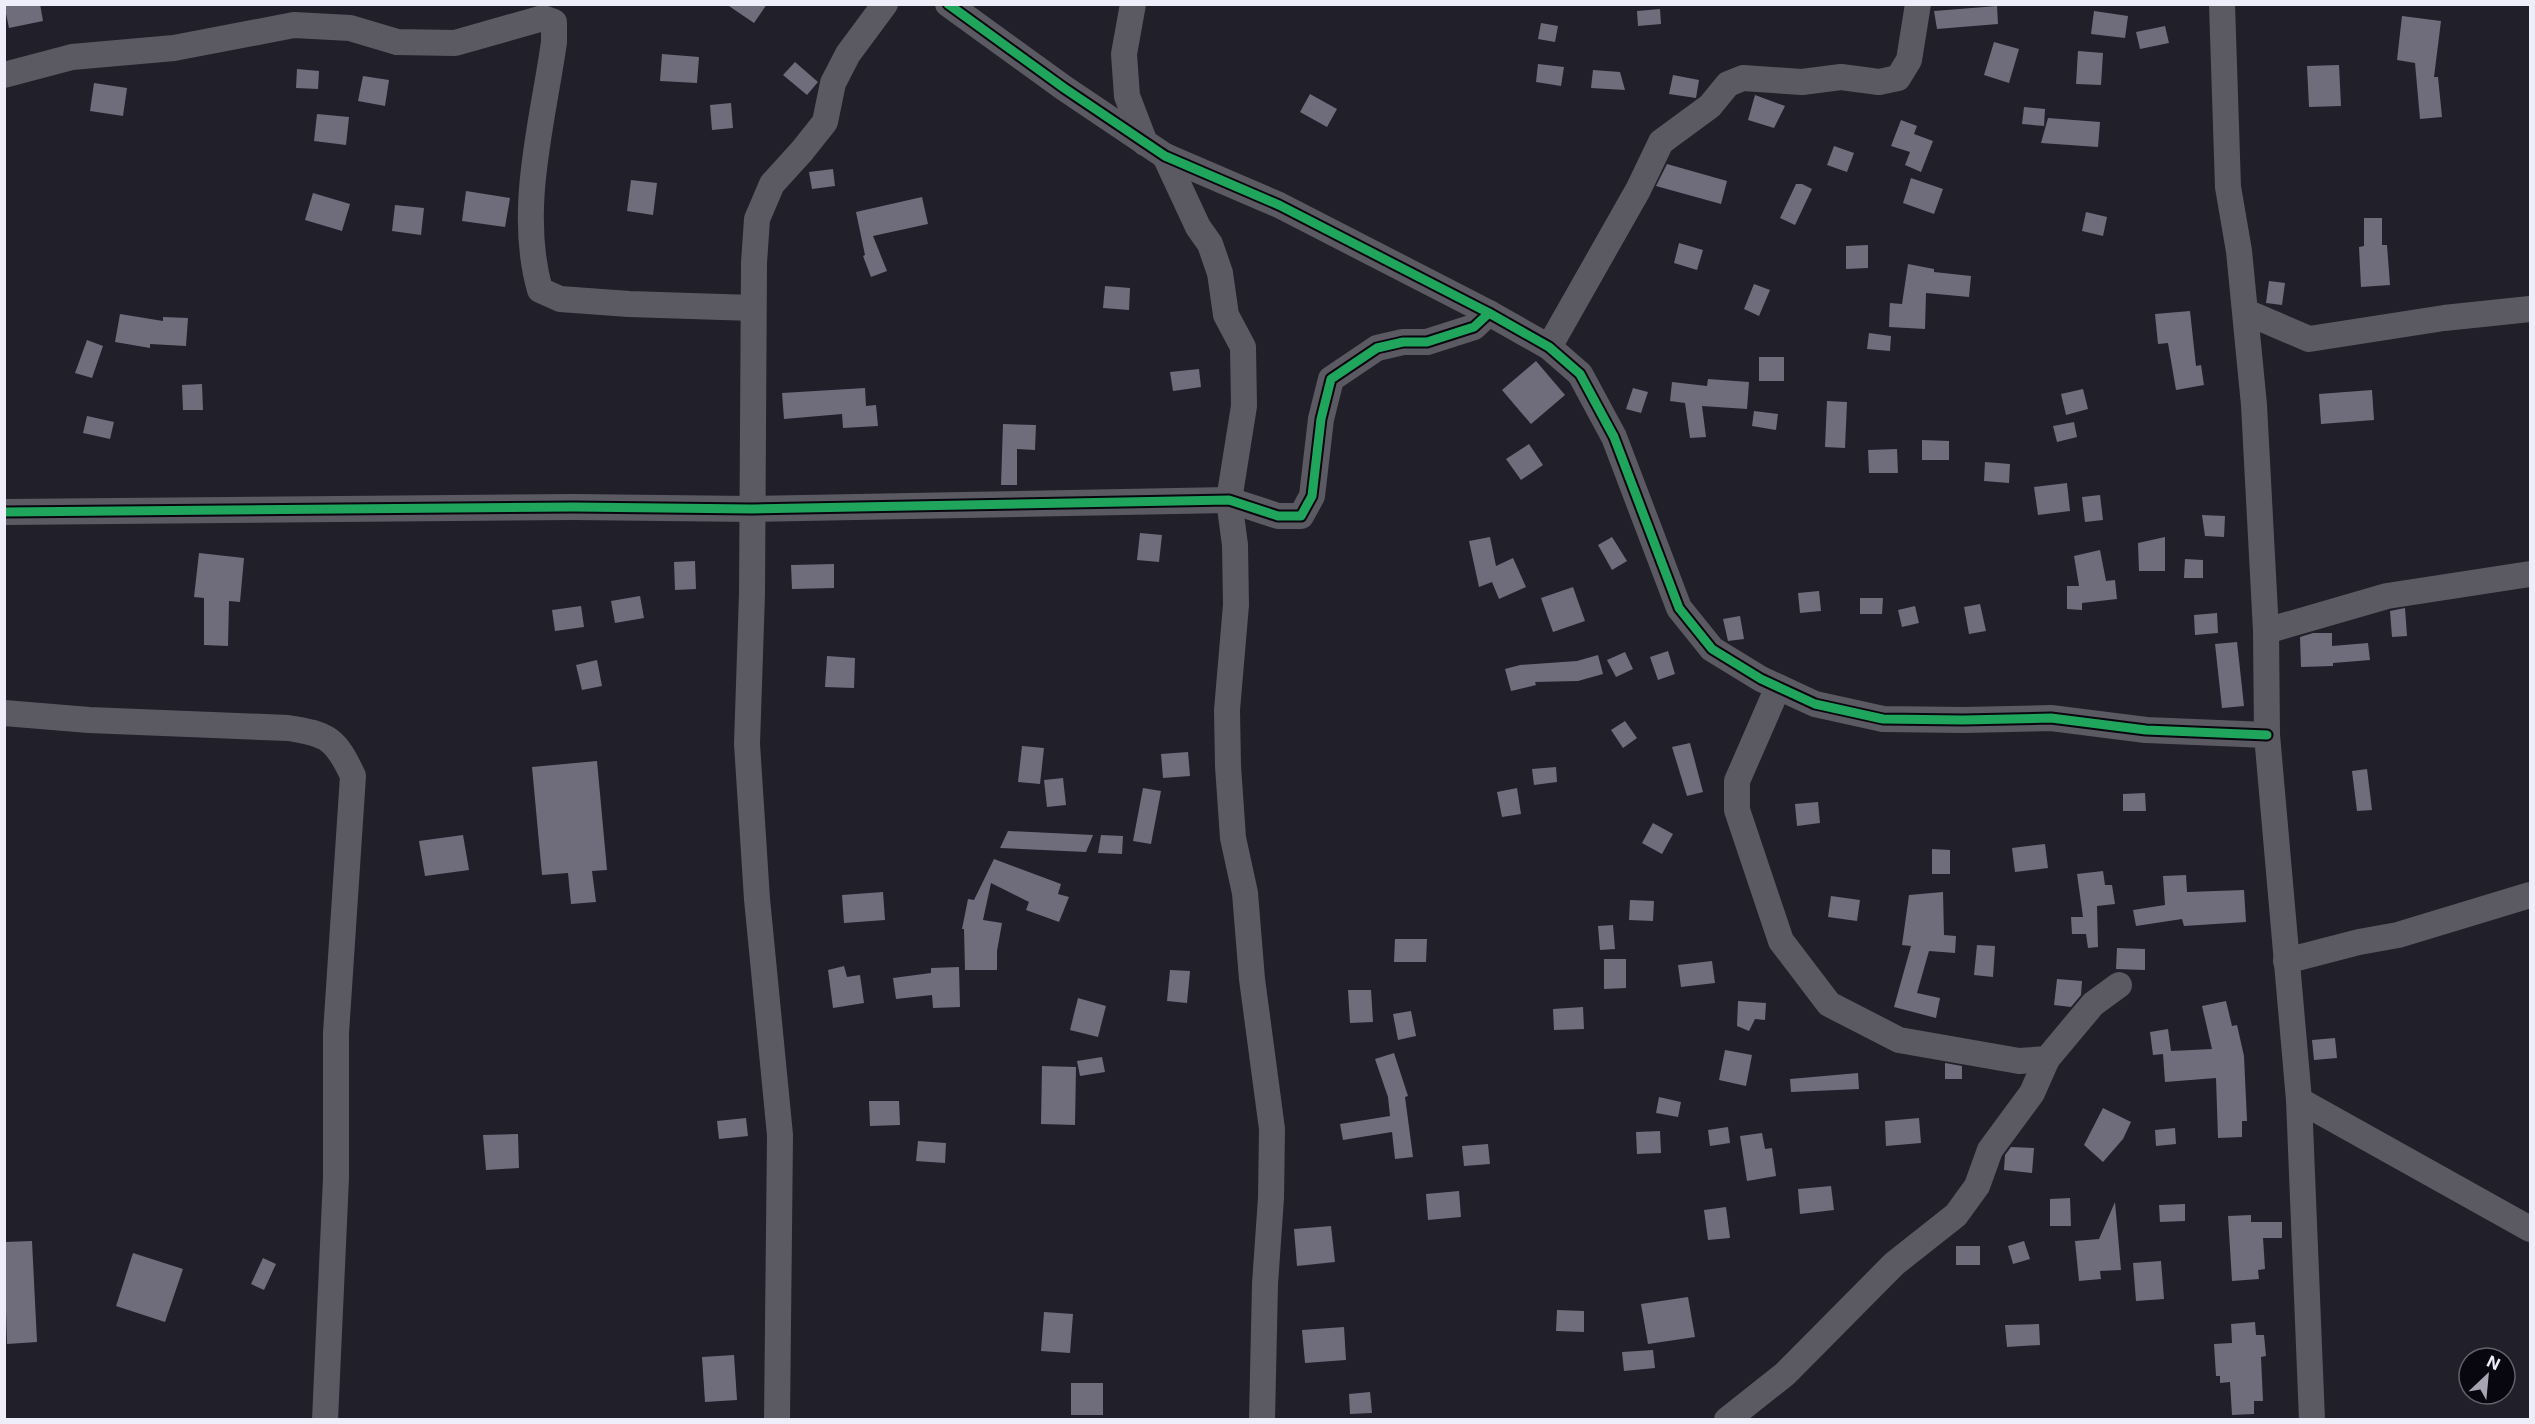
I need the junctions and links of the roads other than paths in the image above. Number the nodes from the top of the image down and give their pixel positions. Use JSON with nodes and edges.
{"nodes":[{"id":1,"x":885,"y":4,"type":"edge"},
{"id":2,"x":948,"y":4,"type":"edge"},
{"id":3,"x":1133,"y":4,"type":"edge"},
{"id":4,"x":1918,"y":4,"type":"edge"},
{"id":5,"x":2222,"y":4,"type":"edge"},
{"id":6,"x":4,"y":75,"type":"edge"},
{"id":7,"x":1155,"y":150,"type":"junction"},
{"id":8,"x":753,"y":308,"type":"junction"},
{"id":9,"x":2530,"y":309,"type":"edge"},
{"id":10,"x":2246,"y":312,"type":"junction"},
{"id":11,"x":1489,"y":313,"type":"junction"},
{"id":12,"x":1550,"y":347,"type":"junction"},
{"id":13,"x":1229,"y":500,"type":"junction"},
{"id":14,"x":752,"y":509,"type":"junction"},
{"id":15,"x":4,"y":512,"type":"edge"},
{"id":16,"x":2530,"y":574,"type":"edge"},
{"id":17,"x":2266,"y":631,"type":"junction"},
{"id":18,"x":1778,"y":687,"type":"junction"},
{"id":19,"x":4,"y":713,"type":"edge"},
{"id":20,"x":2266,"y":735,"type":"junction"},
{"id":21,"x":2530,"y":895,"type":"edge"},
{"id":22,"x":2286,"y":961,"type":"junction"},
{"id":23,"x":2119,"y":985,"type":"dead end"},
{"id":24,"x":2047,"y":1059,"type":"junction"},
{"id":25,"x":2299,"y":1100,"type":"junction"},
{"id":26,"x":2530,"y":1229,"type":"edge"},
{"id":27,"x":325,"y":1419,"type":"edge"},
{"id":28,"x":777,"y":1419,"type":"edge"},
{"id":29,"x":1262,"y":1419,"type":"edge"},
{"id":30,"x":1727,"y":1419,"type":"edge"},
{"id":31,"x":2312,"y":1419,"type":"edge"}],
"edges":[{"from":1,"to":8,"type":"street"},
{"from":2,"to":7,"type":"street"},
{"from":3,"to":7,"type":"street"},
{"from":4,"to":12,"type":"street"},
{"from":5,"to":10,"type":"street"},
{"from":6,"to":8,"type":"street"},
{"from":7,"to":11,"type":"street"},
{"from":7,"to":13,"type":"street"},
{"from":8,"to":14,"type":"street"},
{"from":9,"to":10,"type":"street"},
{"from":10,"to":17,"type":"street"},
{"from":11,"to":12,"type":"street"},
{"from":11,"to":13,"type":"street"},
{"from":12,"to":18,"type":"street"},
{"from":13,"to":14,"type":"street"},
{"from":13,"to":29,"type":"street"},
{"from":14,"to":15,"type":"street"},
{"from":14,"to":28,"type":"street"},
{"from":16,"to":17,"type":"street"},
{"from":17,"to":20,"type":"street"},
{"from":18,"to":20,"type":"street"},
{"from":18,"to":24,"type":"street"},
{"from":19,"to":27,"type":"street"},
{"from":20,"to":22,"type":"street"},
{"from":21,"to":22,"type":"street"},
{"from":22,"to":25,"type":"street"},
{"from":23,"to":24,"type":"street"},
{"from":24,"to":30,"type":"street"},
{"from":25,"to":26,"type":"street"},
{"from":25,"to":31,"type":"street"}]}
